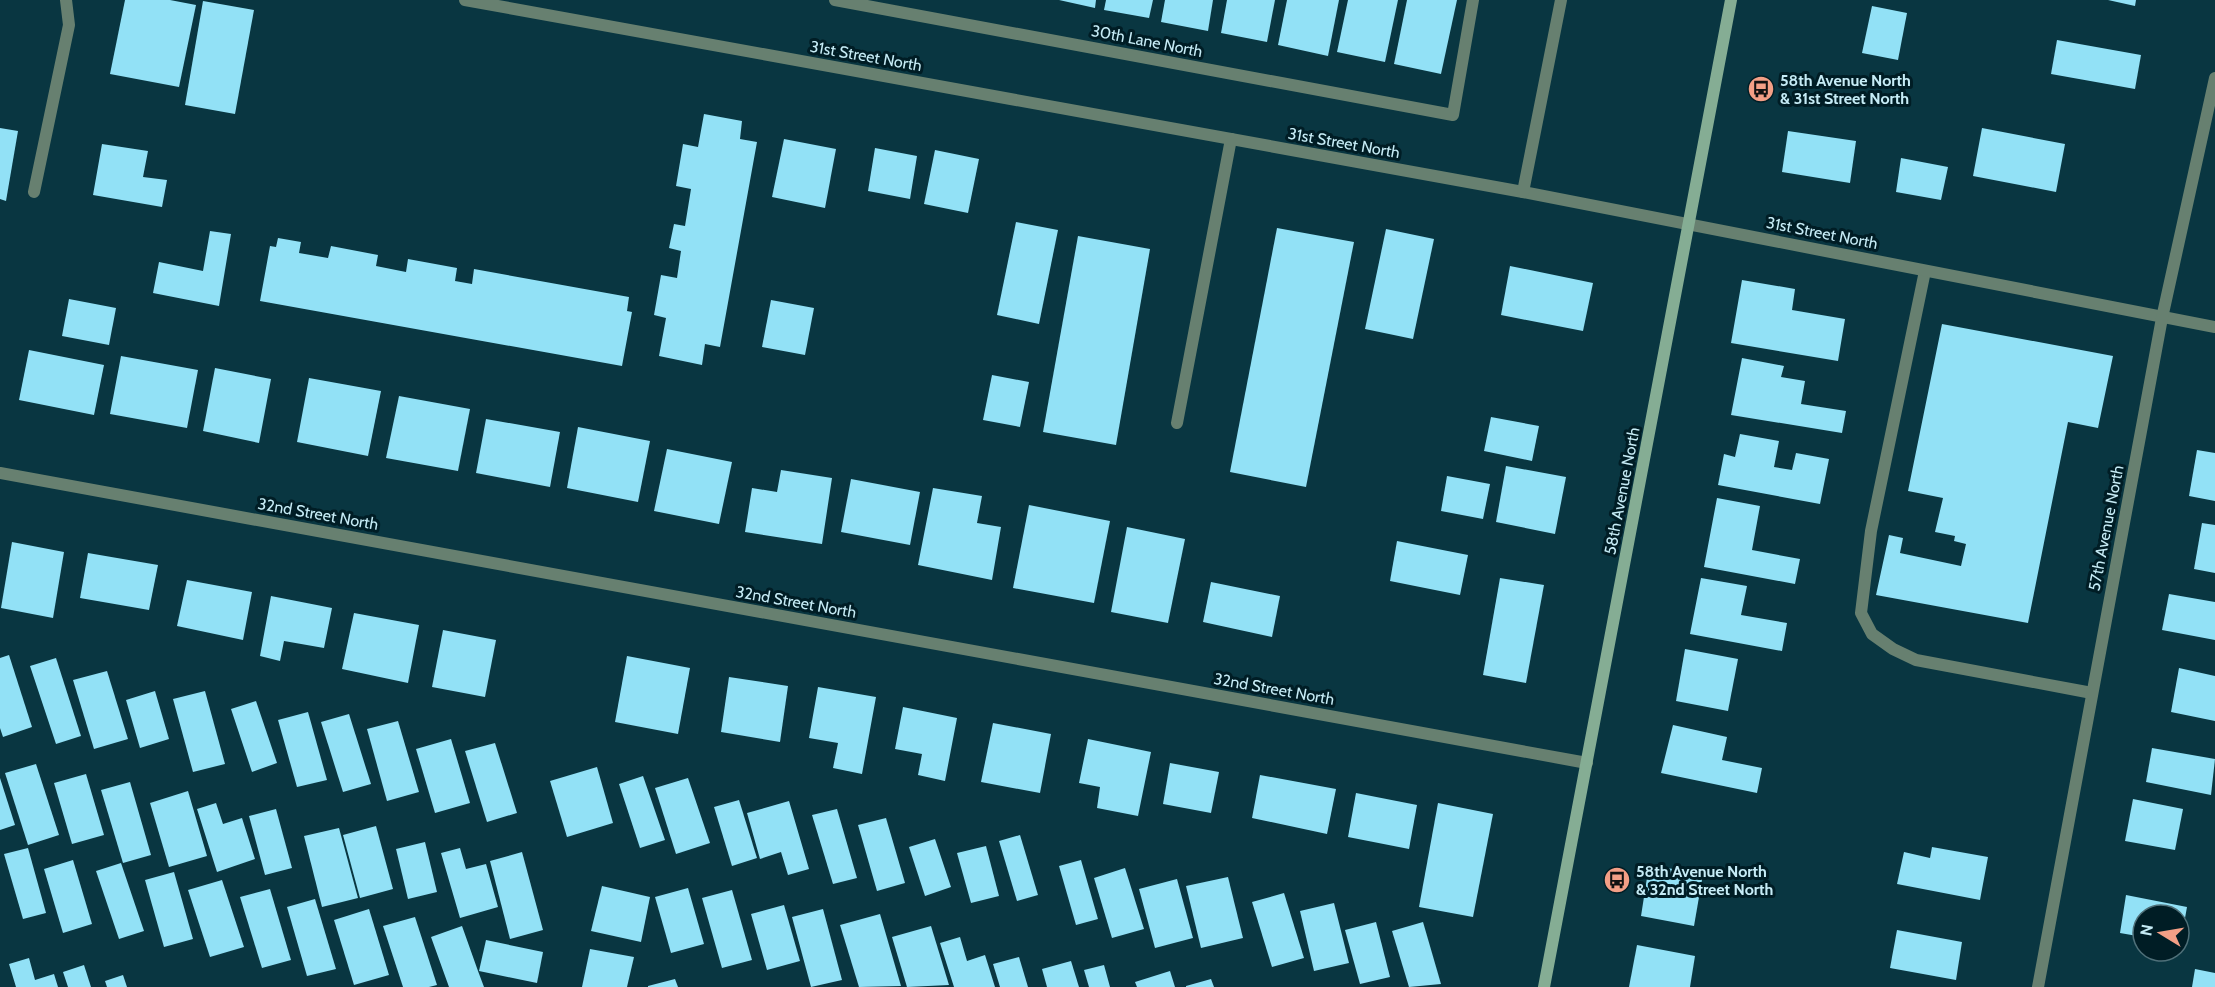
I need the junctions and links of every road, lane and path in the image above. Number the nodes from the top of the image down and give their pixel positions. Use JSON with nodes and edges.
{"nodes":[{"id":1,"x":66,"y":0,"type":"edge"},
{"id":2,"x":465,"y":0,"type":"edge"},
{"id":3,"x":836,"y":0,"type":"edge"},
{"id":4,"x":1473,"y":0,"type":"edge"},
{"id":5,"x":1561,"y":0,"type":"edge"},
{"id":6,"x":1731,"y":0,"type":"edge"},
{"id":7,"x":2215,"y":78,"type":"edge"},
{"id":8,"x":1231,"y":139,"type":"junction"},
{"id":9,"x":34,"y":192,"type":"dead end"},
{"id":10,"x":1523,"y":192,"type":"junction"},
{"id":11,"x":1690,"y":224,"type":"junction"},
{"id":12,"x":1924,"y":271,"type":"junction"},
{"id":13,"x":2162,"y":318,"type":"junction"},
{"id":14,"x":2215,"y":327,"type":"edge"},
{"id":15,"x":1177,"y":423,"type":"dead end"},
{"id":16,"x":0,"y":473,"type":"edge"},
{"id":17,"x":2092,"y":693,"type":"junction"},
{"id":18,"x":1587,"y":763,"type":"junction"},
{"id":19,"x":1544,"y":987,"type":"edge"},
{"id":20,"x":2038,"y":987,"type":"edge"}],
"edges":[{"from":1,"to":9,"type":"street"},
{"from":2,"to":8,"type":"street","name":"31st Street North"},
{"from":3,"to":4,"type":"street","name":"30th Lane North"},
{"from":5,"to":10,"type":"street"},
{"from":6,"to":11,"type":"street","name":"58th Avenue North"},
{"from":7,"to":13,"type":"street","name":"57th Avenue North"},
{"from":8,"to":10,"type":"street","name":"31st Street North"},
{"from":8,"to":15,"type":"street"},
{"from":10,"to":11,"type":"street","name":"31st Street North"},
{"from":11,"to":12,"type":"street","name":"31st Street North"},
{"from":11,"to":18,"type":"street","name":"58th Avenue North"},
{"from":12,"to":13,"type":"street","name":"31st Street North"},
{"from":12,"to":17,"type":"street"},
{"from":13,"to":14,"type":"street","name":"31st Street North"},
{"from":13,"to":17,"type":"street","name":"57th Avenue North"},
{"from":16,"to":18,"type":"street","name":"32nd Street North"},
{"from":17,"to":20,"type":"street","name":"57th Avenue North"},
{"from":18,"to":19,"type":"street","name":"58th Avenue North"}]}
